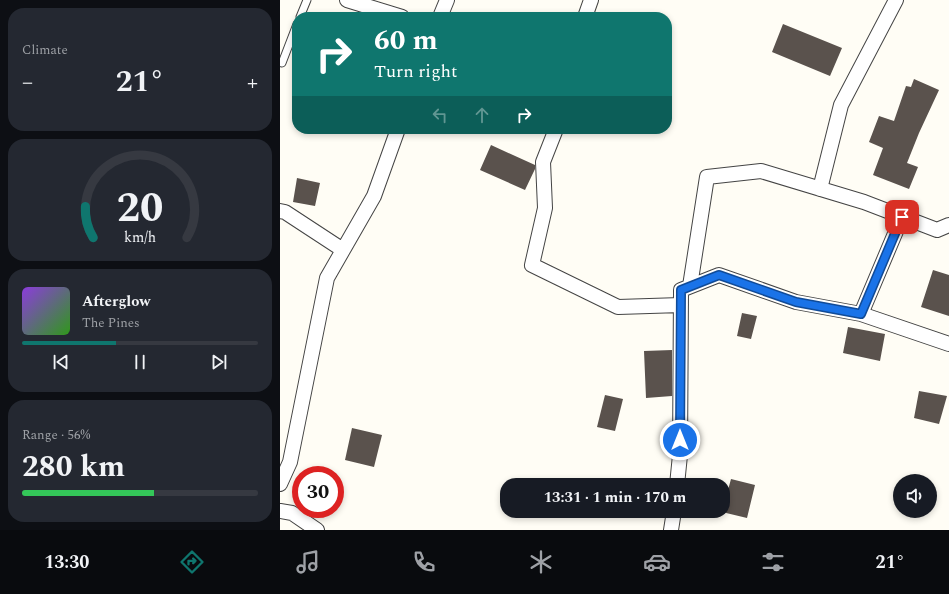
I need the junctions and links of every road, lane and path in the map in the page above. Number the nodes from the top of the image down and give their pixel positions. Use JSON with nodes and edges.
{"nodes":[{"id":1,"x":306,"y":0,"type":"edge"},
{"id":2,"x":347,"y":0,"type":"edge"},
{"id":3,"x":447,"y":0,"type":"edge"},
{"id":4,"x":591,"y":0,"type":"edge"},
{"id":5,"x":896,"y":0,"type":"edge"},
{"id":6,"x":302,"y":12,"type":"edge"},
{"id":7,"x":386,"y":12,"type":"edge"},
{"id":8,"x":442,"y":12,"type":"edge"},
{"id":9,"x":587,"y":12,"type":"edge"},
{"id":10,"x":292,"y":37,"type":"edge"},
{"id":11,"x":282,"y":63,"type":"dead end"},
{"id":12,"x":396,"y":134,"type":"edge"},
{"id":13,"x":554,"y":134,"type":"edge"},
{"id":14,"x":820,"y":189,"type":"junction"},
{"id":15,"x":280,"y":211,"type":"edge"},
{"id":16,"x":902,"y":217,"type":"junction"},
{"id":17,"x":949,"y":225,"type":"edge"},
{"id":18,"x":343,"y":250,"type":"junction"},
{"id":19,"x":690,"y":286,"type":"junction"},
{"id":20,"x":681,"y":305,"type":"junction"},
{"id":21,"x":861,"y":314,"type":"junction"},
{"id":22,"x":949,"y":344,"type":"edge"},
{"id":23,"x":678,"y":478,"type":"edge"},
{"id":24,"x":280,"y":484,"type":"edge"},
{"id":25,"x":280,"y":511,"type":"edge"},
{"id":26,"x":673,"y":518,"type":"edge"},
{"id":27,"x":317,"y":530,"type":"edge"},
{"id":28,"x":671,"y":530,"type":"edge"}],
"edges":[{"from":1,"to":6,"type":"lane"},
{"from":2,"to":7,"type":"street"},
{"from":3,"to":8,"type":"street"},
{"from":4,"to":9,"type":"street"},
{"from":5,"to":14,"type":"street"},
{"from":10,"to":11,"type":"lane"},
{"from":12,"to":18,"type":"street"},
{"from":13,"to":20,"type":"street"},
{"from":14,"to":16,"type":"street"},
{"from":14,"to":19,"type":"street"},
{"from":15,"to":18,"type":"street"},
{"from":16,"to":17,"type":"street"},
{"from":16,"to":21,"type":"street"},
{"from":18,"to":24,"type":"street"},
{"from":19,"to":20,"type":"street"},
{"from":19,"to":21,"type":"street"},
{"from":20,"to":23,"type":"street"},
{"from":21,"to":22,"type":"street"},
{"from":25,"to":27,"type":"street"},
{"from":26,"to":28,"type":"street"}]}
